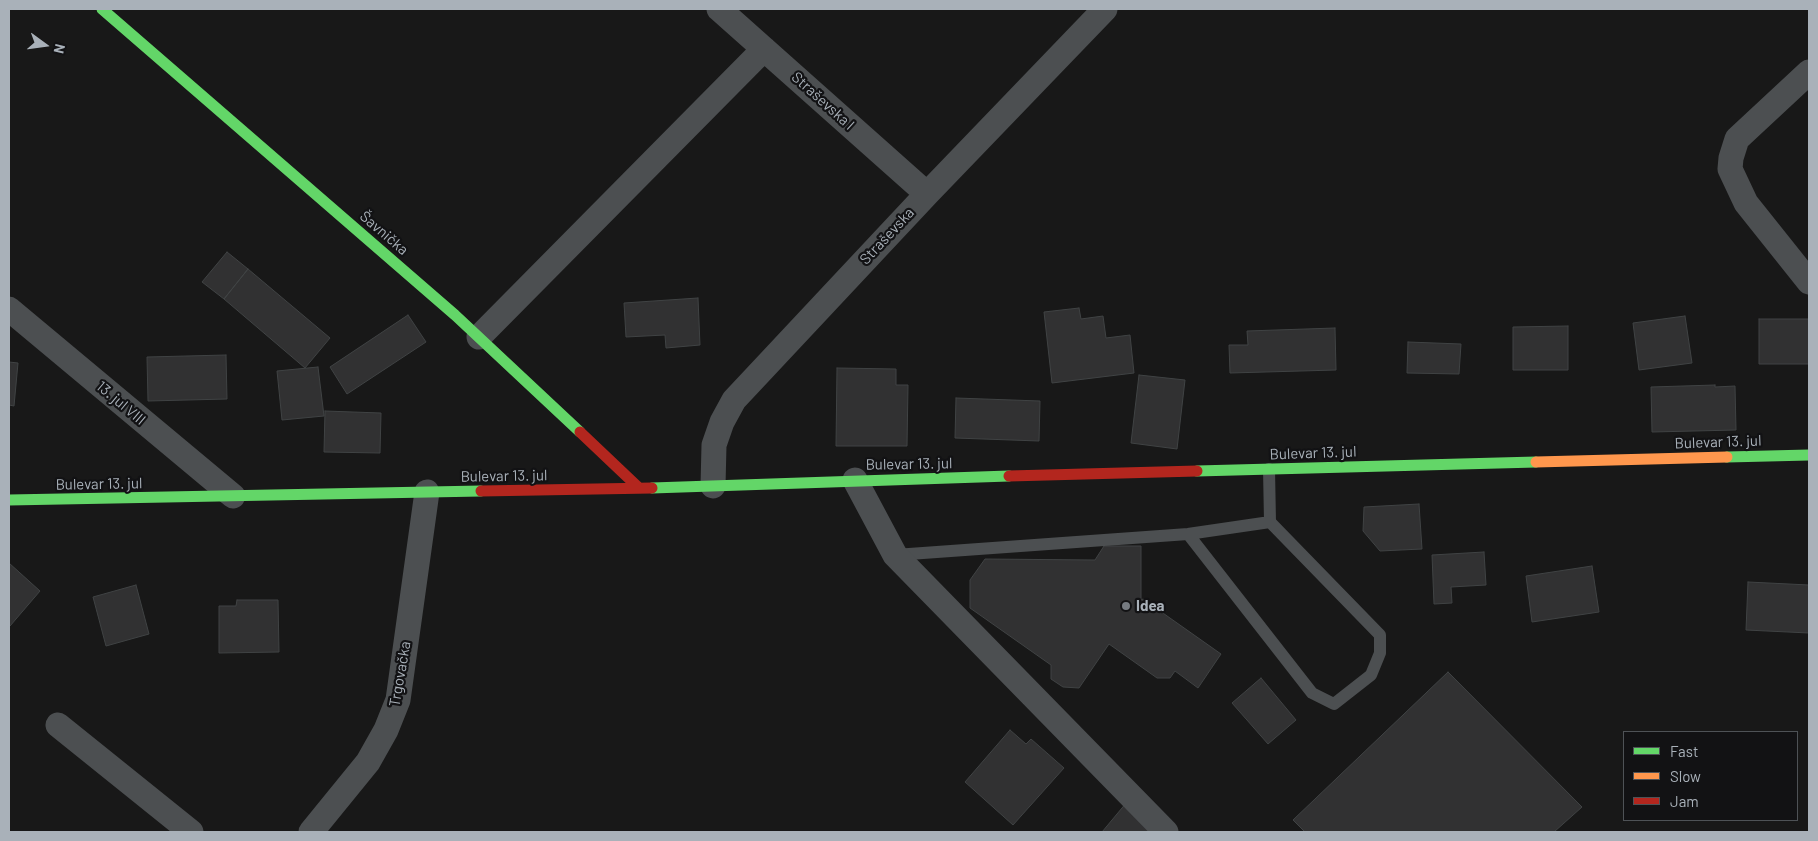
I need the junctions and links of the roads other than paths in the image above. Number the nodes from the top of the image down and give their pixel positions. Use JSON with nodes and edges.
{"nodes":[{"id":1,"x":102,"y":9,"type":"edge"},
{"id":2,"x":719,"y":9,"type":"edge"},
{"id":3,"x":1095,"y":12,"type":"edge"},
{"id":4,"x":764,"y":49,"type":"junction"},
{"id":5,"x":1809,"y":72,"type":"edge"},
{"id":6,"x":927,"y":194,"type":"junction"},
{"id":7,"x":1809,"y":282,"type":"edge"},
{"id":8,"x":9,"y":309,"type":"edge"},
{"id":9,"x":478,"y":337,"type":"junction"},
{"id":10,"x":1809,"y":455,"type":"edge"},
{"id":11,"x":1269,"y":470,"type":"junction"},
{"id":12,"x":855,"y":480,"type":"junction"},
{"id":13,"x":713,"y":486,"type":"junction"},
{"id":14,"x":639,"y":488,"type":"junction"},
{"id":15,"x":427,"y":492,"type":"junction"},
{"id":16,"x":233,"y":496,"type":"junction"},
{"id":17,"x":9,"y":500,"type":"edge"},
{"id":18,"x":1270,"y":522,"type":"junction"},
{"id":19,"x":1188,"y":534,"type":"junction"},
{"id":20,"x":895,"y":555,"type":"junction"},
{"id":21,"x":58,"y":725,"type":"dead end"},
{"id":22,"x":191,"y":832,"type":"edge"},
{"id":23,"x":311,"y":832,"type":"edge"},
{"id":24,"x":1166,"y":832,"type":"edge"}],
"edges":[{"from":1,"to":9,"type":"street","name":"Šavnička"},
{"from":2,"to":4,"type":"street","name":"Straševska I"},
{"from":3,"to":6,"type":"street","name":"Straševska"},
{"from":4,"to":6,"type":"street","name":"Straševska I"},
{"from":4,"to":9,"type":"street"},
{"from":5,"to":7,"type":"street"},
{"from":6,"to":13,"type":"street","name":"Straševska"},
{"from":8,"to":16,"type":"street","name":"13. jul VIII"},
{"from":9,"to":14,"type":"street","name":"Šavnička"},
{"from":10,"to":11,"type":"street","name":"Bulevar 13. jul"},
{"from":11,"to":12,"type":"street","name":"Bulevar 13. jul"},
{"from":11,"to":18,"type":"lane"},
{"from":12,"to":13,"type":"street","name":"Bulevar 13. jul"},
{"from":12,"to":20,"type":"street"},
{"from":13,"to":14,"type":"street","name":"Bulevar 13. jul"},
{"from":14,"to":15,"type":"street","name":"Bulevar 13. jul"},
{"from":15,"to":16,"type":"street","name":"Bulevar 13. jul"},
{"from":15,"to":23,"type":"street","name":"Trgovačka"},
{"from":16,"to":17,"type":"street","name":"Bulevar 13. jul"},
{"from":18,"to":19,"type":"lane"},
{"from":18,"to":19,"type":"lane"},
{"from":19,"to":20,"type":"lane"},
{"from":20,"to":24,"type":"street"},
{"from":21,"to":22,"type":"street"}]}
